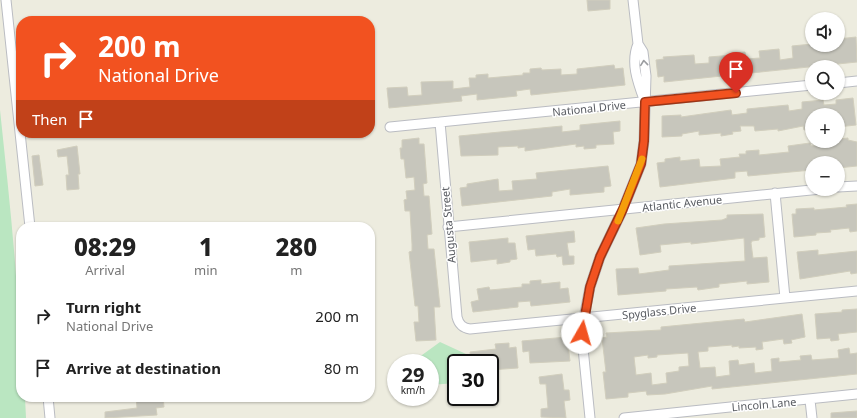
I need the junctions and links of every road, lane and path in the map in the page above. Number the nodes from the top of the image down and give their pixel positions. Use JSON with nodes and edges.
{"nodes":[{"id":1,"x":6,"y":0,"type":"edge"},
{"id":2,"x":633,"y":0,"type":"edge"},
{"id":3,"x":857,"y":81,"type":"edge"},
{"id":4,"x":845,"y":82,"type":"edge"},
{"id":5,"x":805,"y":86,"type":"edge"},
{"id":6,"x":16,"y":95,"type":"edge"},
{"id":7,"x":645,"y":102,"type":"junction"},
{"id":8,"x":440,"y":122,"type":"junction"},
{"id":9,"x":390,"y":127,"type":"dead end"},
{"id":10,"x":21,"y":138,"type":"edge"},
{"id":11,"x":857,"y":186,"type":"edge"},
{"id":12,"x":845,"y":187,"type":"edge"},
{"id":13,"x":805,"y":190,"type":"edge"},
{"id":14,"x":776,"y":193,"type":"junction"},
{"id":15,"x":623,"y":209,"type":"junction"},
{"id":16,"x":29,"y":222,"type":"edge"},
{"id":17,"x":448,"y":227,"type":"junction"},
{"id":18,"x":857,"y":291,"type":"edge"},
{"id":19,"x":785,"y":298,"type":"junction"},
{"id":20,"x":584,"y":318,"type":"junction"},
{"id":21,"x":461,"y":326,"type":"joint"},
{"id":22,"x":857,"y":394,"type":"edge"},
{"id":23,"x":810,"y":400,"type":"junction"},
{"id":24,"x":48,"y":402,"type":"edge"},
{"id":25,"x":699,"y":414,"type":"edge"},
{"id":26,"x":50,"y":418,"type":"edge"},
{"id":27,"x":590,"y":418,"type":"edge"},
{"id":28,"x":624,"y":418,"type":"edge"},
{"id":29,"x":812,"y":418,"type":"edge"}],
"edges":[{"from":1,"to":6,"type":"street"},
{"from":2,"to":7,"type":"street"},
{"from":3,"to":4,"type":"street"},
{"from":5,"to":7,"type":"street","name":"National Drive"},
{"from":7,"to":8,"type":"street","name":"National Drive"},
{"from":7,"to":15,"type":"street"},
{"from":8,"to":9,"type":"street","name":"National Drive"},
{"from":8,"to":17,"type":"street","name":"Augusta Street"},
{"from":10,"to":16,"type":"street"},
{"from":11,"to":12,"type":"street"},
{"from":13,"to":14,"type":"street","name":"Atlantic Avenue"},
{"from":14,"to":15,"type":"street","name":"Atlantic Avenue"},
{"from":14,"to":19,"type":"street"},
{"from":15,"to":17,"type":"street","name":"Atlantic Avenue"},
{"from":15,"to":20,"type":"street"},
{"from":17,"to":21,"type":"street","name":"Augusta Street"},
{"from":18,"to":19,"type":"street","name":"Spyglass Drive"},
{"from":19,"to":20,"type":"street","name":"Spyglass Drive"},
{"from":20,"to":21,"type":"street","name":"Spyglass Drive"},
{"from":20,"to":27,"type":"street"},
{"from":22,"to":23,"type":"street","name":"Lincoln Lane"},
{"from":23,"to":25,"type":"street","name":"Lincoln Lane"},
{"from":23,"to":29,"type":"street"},
{"from":24,"to":26,"type":"street"},
{"from":25,"to":28,"type":"street","name":"Lincoln Lane"}]}
